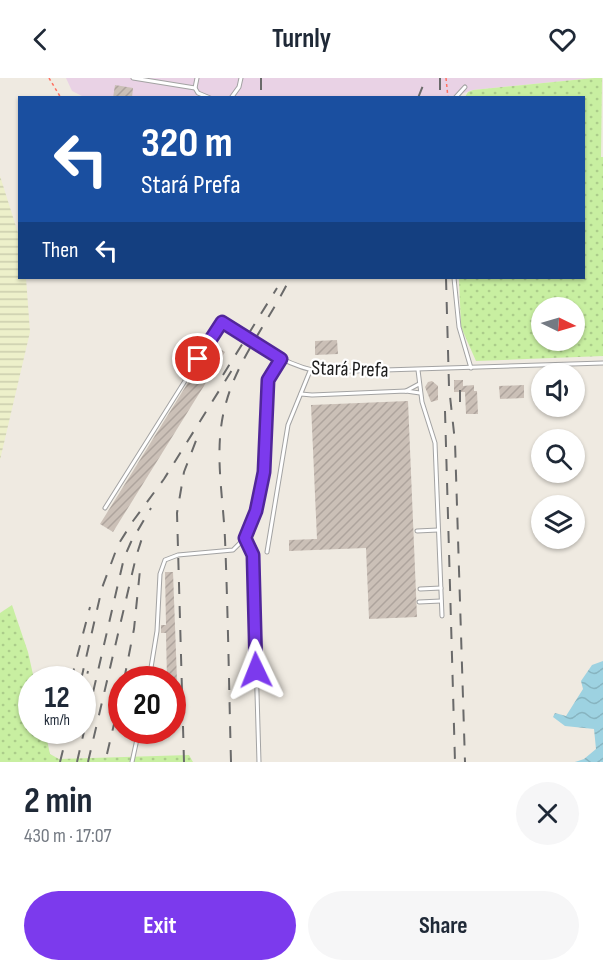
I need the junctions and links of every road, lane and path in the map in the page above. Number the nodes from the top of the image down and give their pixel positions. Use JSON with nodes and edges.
{"nodes":[{"id":1,"x":49,"y":78,"type":"edge"},
{"id":2,"x":133,"y":78,"type":"edge"},
{"id":3,"x":197,"y":78,"type":"edge"},
{"id":4,"x":241,"y":78,"type":"edge"},
{"id":5,"x":446,"y":78,"type":"edge"},
{"id":6,"x":465,"y":87,"type":"dead end"},
{"id":7,"x":195,"y":88,"type":"junction"},
{"id":8,"x":61,"y":96,"type":"edge"},
{"id":9,"x":205,"y":96,"type":"edge"},
{"id":10,"x":232,"y":96,"type":"edge"},
{"id":11,"x":448,"y":96,"type":"edge"},
{"id":12,"x":457,"y":96,"type":"edge"},
{"id":13,"x":454,"y":279,"type":"edge"},
{"id":14,"x":281,"y":359,"type":"junction"},
{"id":15,"x":603,"y":363,"type":"edge"},
{"id":16,"x":471,"y":368,"type":"junction"},
{"id":17,"x":418,"y":370,"type":"junction"},
{"id":18,"x":310,"y":371,"type":"junction"},
{"id":19,"x":419,"y":384,"type":"junction"},
{"id":20,"x":406,"y":391,"type":"junction"},
{"id":21,"x":420,"y":393,"type":"junction"},
{"id":22,"x":302,"y":394,"type":"junction"},
{"id":23,"x":105,"y":508,"type":"dead end"},
{"id":24,"x":438,"y":530,"type":"junction"},
{"id":25,"x":417,"y":531,"type":"dead end"},
{"id":26,"x":245,"y":538,"type":"junction"},
{"id":27,"x":267,"y":552,"type":"dead end"},
{"id":28,"x":441,"y":588,"type":"junction"},
{"id":29,"x":420,"y":589,"type":"dead end"},
{"id":30,"x":441,"y":601,"type":"junction"},
{"id":31,"x":419,"y":602,"type":"dead end"},
{"id":32,"x":442,"y":616,"type":"dead end"},
{"id":33,"x":151,"y":666,"type":"edge"},
{"id":34,"x":136,"y":744,"type":"edge"},
{"id":35,"x":132,"y":762,"type":"edge"},
{"id":36,"x":259,"y":762,"type":"edge"}],
"edges":[{"from":1,"to":8,"type":"path"},
{"from":2,"to":7,"type":"lane"},
{"from":3,"to":7,"type":"lane"},
{"from":4,"to":10,"type":"lane"},
{"from":5,"to":11,"type":"path"},
{"from":6,"to":12,"type":"lane"},
{"from":7,"to":9,"type":"lane"},
{"from":13,"to":16,"type":"lane"},
{"from":14,"to":18,"type":"lane","name":"Stará Prefa"},
{"from":14,"to":23,"type":"lane","name":"Stará Prefa"},
{"from":14,"to":26,"type":"lane"},
{"from":15,"to":16,"type":"lane","name":"Stará Prefa"},
{"from":16,"to":17,"type":"lane","name":"Stará Prefa"},
{"from":17,"to":18,"type":"lane","name":"Stará Prefa"},
{"from":17,"to":19,"type":"lane"},
{"from":18,"to":22,"type":"lane"},
{"from":19,"to":20,"type":"lane"},
{"from":19,"to":21,"type":"lane"},
{"from":20,"to":21,"type":"lane"},
{"from":20,"to":22,"type":"lane"},
{"from":21,"to":24,"type":"lane"},
{"from":22,"to":27,"type":"lane"},
{"from":24,"to":25,"type":"lane"},
{"from":24,"to":28,"type":"lane"},
{"from":26,"to":33,"type":"lane"},
{"from":26,"to":36,"type":"lane"},
{"from":28,"to":29,"type":"lane"},
{"from":28,"to":30,"type":"lane"},
{"from":30,"to":31,"type":"lane"},
{"from":30,"to":32,"type":"lane"},
{"from":34,"to":35,"type":"lane"}]}
